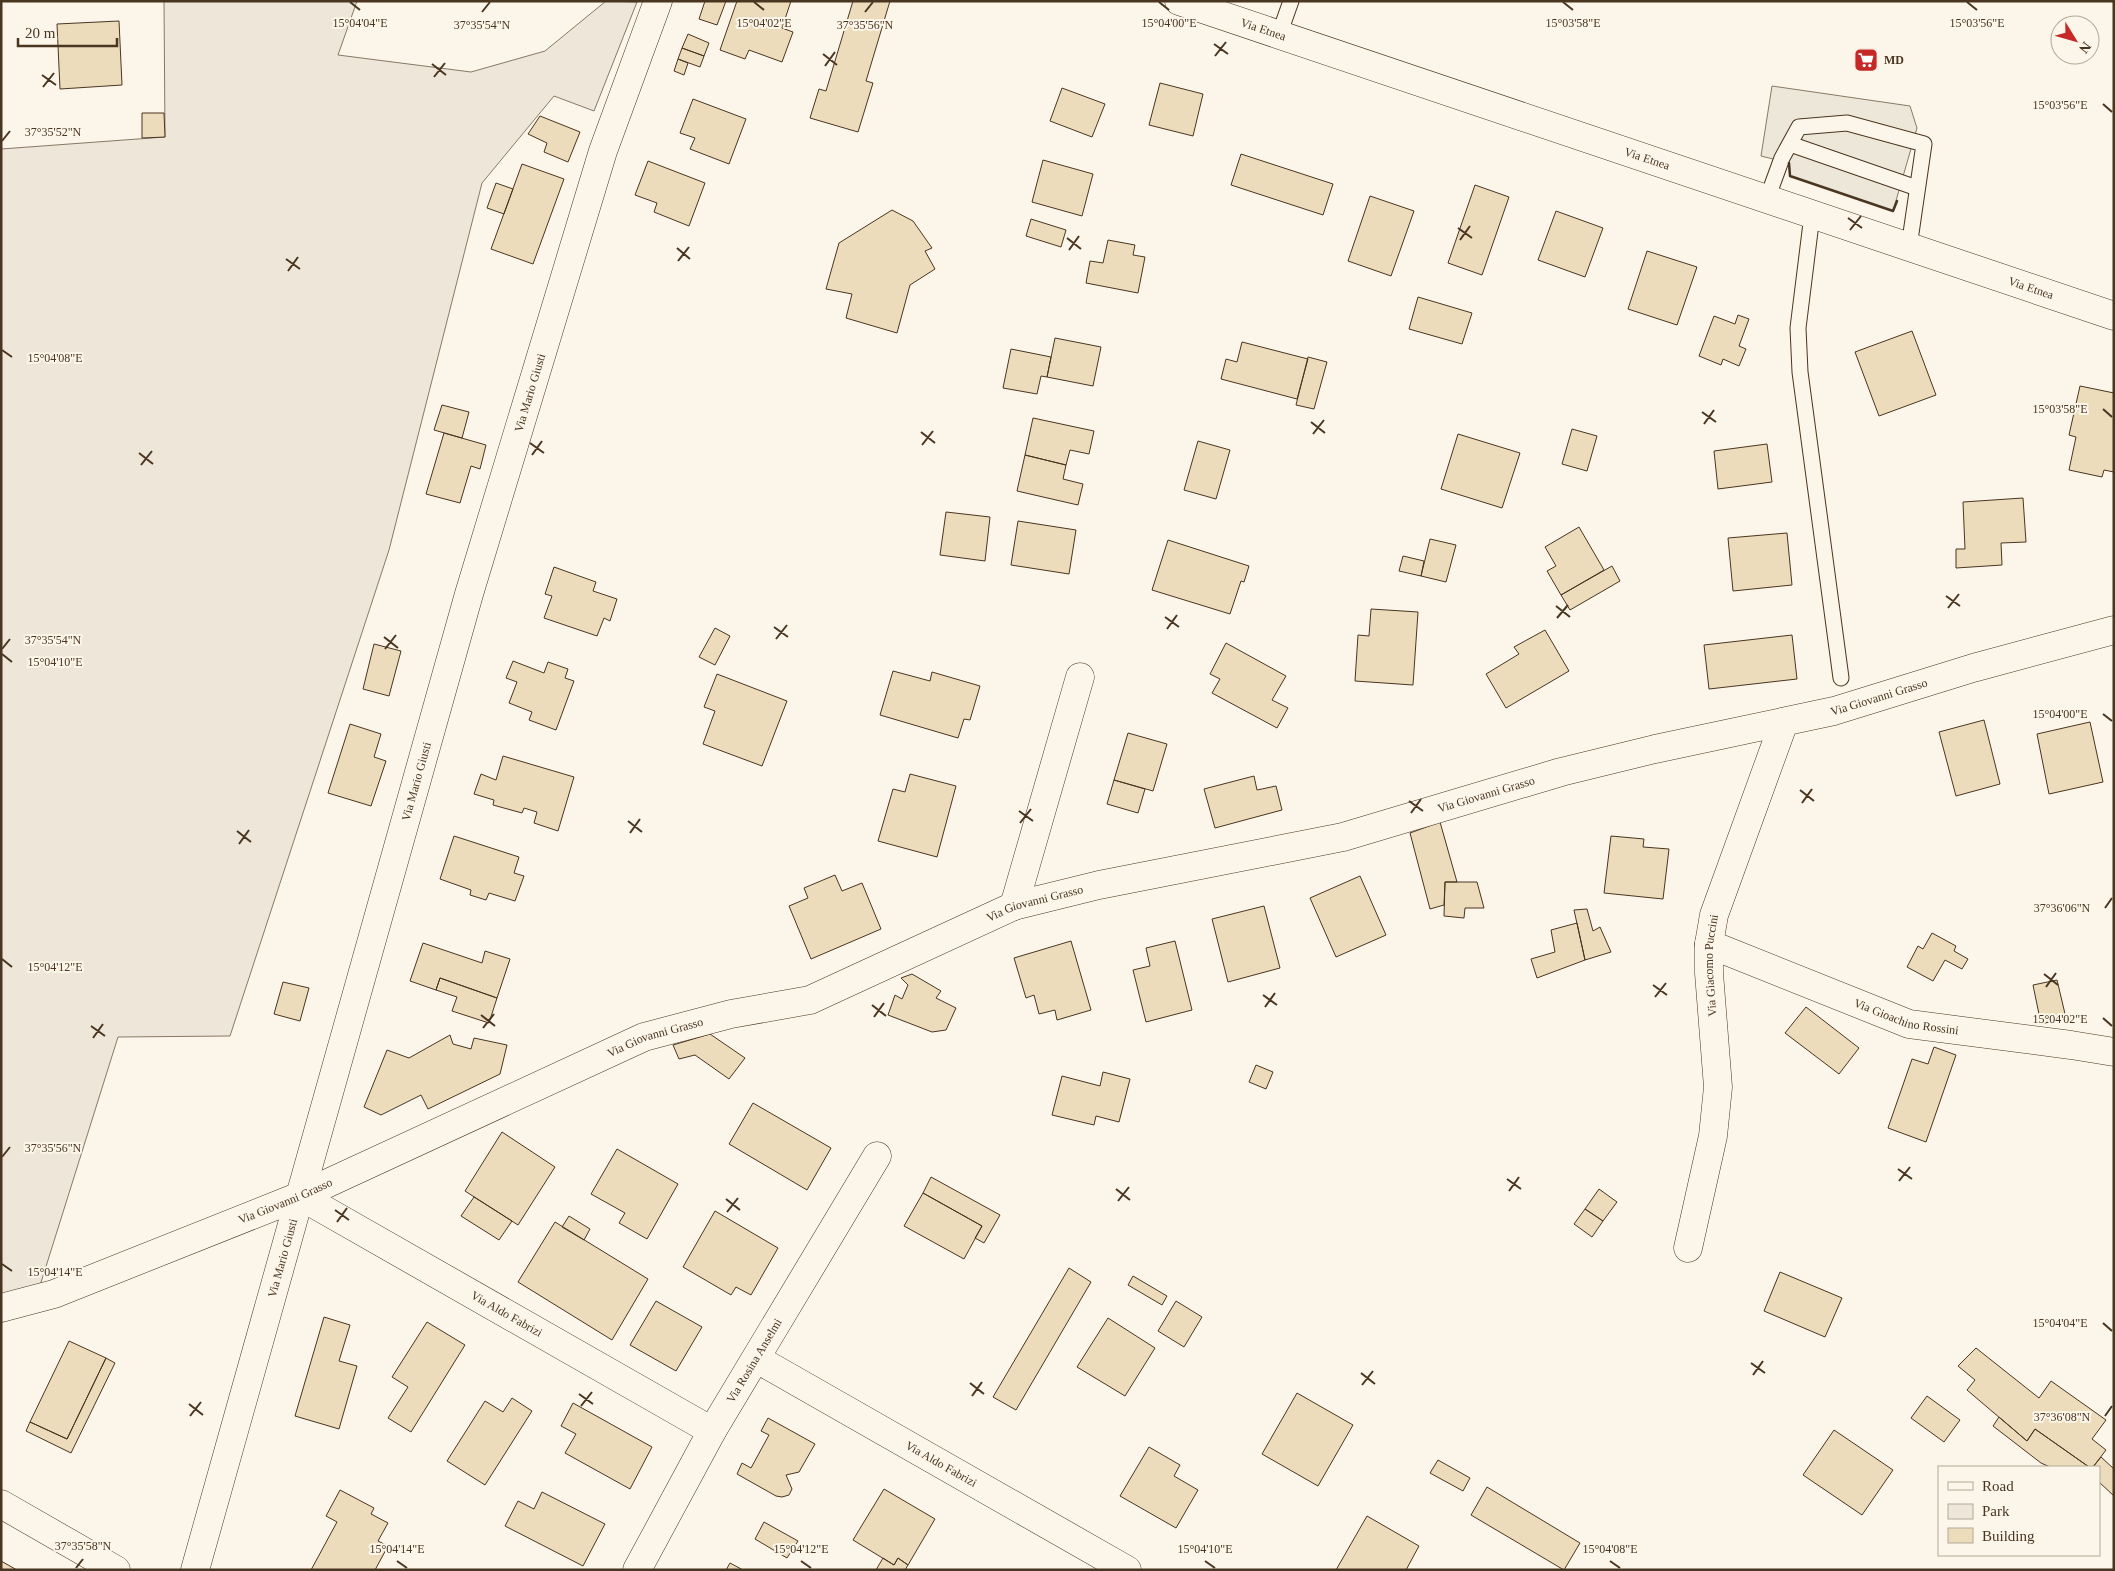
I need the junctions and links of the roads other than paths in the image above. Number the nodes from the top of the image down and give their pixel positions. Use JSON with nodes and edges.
{"nodes":[{"id":1,"x":658,"y":1,"type":"edge"},
{"id":2,"x":1179,"y":1,"type":"edge"},
{"id":3,"x":1290,"y":1,"type":"edge"},
{"id":4,"x":1279,"y":35,"type":"junction"},
{"id":5,"x":1790,"y":144,"type":"junction"},
{"id":6,"x":1917,"y":188,"type":"junction"},
{"id":7,"x":1768,"y":199,"type":"junction"},
{"id":8,"x":1812,"y":214,"type":"junction"},
{"id":9,"x":1909,"y":247,"type":"junction"},
{"id":10,"x":2114,"y":316,"type":"edge"},
{"id":11,"x":2114,"y":630,"type":"edge"},
{"id":12,"x":1080,"y":677,"type":"dead end"},
{"id":13,"x":1841,"y":678,"type":"dead end"},
{"id":14,"x":1784,"y":722,"type":"junction"},
{"id":15,"x":1014,"y":906,"type":"junction"},
{"id":16,"x":1709,"y":944,"type":"junction"},
{"id":17,"x":2114,"y":1052,"type":"edge"},
{"id":18,"x":877,"y":1156,"type":"dead end"},
{"id":19,"x":300,"y":1196,"type":"junction"},
{"id":20,"x":1688,"y":1248,"type":"dead end"},
{"id":21,"x":1,"y":1308,"type":"edge"},
{"id":22,"x":757,"y":1359,"type":"junction"},
{"id":23,"x":712,"y":1431,"type":"junction"},
{"id":24,"x":1,"y":1504,"type":"edge"},
{"id":25,"x":116,"y":1570,"type":"edge"},
{"id":26,"x":195,"y":1570,"type":"edge"},
{"id":27,"x":637,"y":1570,"type":"edge"},
{"id":28,"x":1127,"y":1570,"type":"edge"}],
"edges":[{"from":1,"to":19,"type":"street","name":"Via Mario Giusti"},
{"from":2,"to":4,"type":"street","name":"Via Etnea"},
{"from":3,"to":4,"type":"lane"},
{"from":4,"to":7,"type":"street","name":"Via Etnea"},
{"from":5,"to":6,"type":"lane"},
{"from":5,"to":6,"type":"lane"},
{"from":5,"to":7,"type":"lane"},
{"from":6,"to":9,"type":"lane"},
{"from":7,"to":8,"type":"street","name":"Via Etnea"},
{"from":8,"to":9,"type":"street","name":"Via Etnea"},
{"from":8,"to":13,"type":"lane"},
{"from":9,"to":10,"type":"street","name":"Via Etnea"},
{"from":11,"to":14,"type":"street","name":"Via Giovanni Grasso"},
{"from":12,"to":15,"type":"street"},
{"from":14,"to":15,"type":"street","name":"Via Giovanni Grasso"},
{"from":14,"to":16,"type":"street","name":"Via Giacomo Puccini"},
{"from":15,"to":19,"type":"street","name":"Via Giovanni Grasso"},
{"from":16,"to":17,"type":"street","name":"Via Gioachino Rossini"},
{"from":16,"to":20,"type":"street","name":"Via Giacomo Puccini"},
{"from":18,"to":22,"type":"street","name":"Via Rosina Anselmi"},
{"from":19,"to":21,"type":"street","name":"Via Giovanni Grasso"},
{"from":19,"to":23,"type":"street","name":"Via Aldo Fabrizi"},
{"from":19,"to":26,"type":"street","name":"Via Mario Giusti"},
{"from":22,"to":23,"type":"street","name":"Via Rosina Anselmi"},
{"from":22,"to":28,"type":"street","name":"Via Aldo Fabrizi"},
{"from":23,"to":27,"type":"street","name":"Via Rosina Anselmi"},
{"from":24,"to":25,"type":"street"}]}
